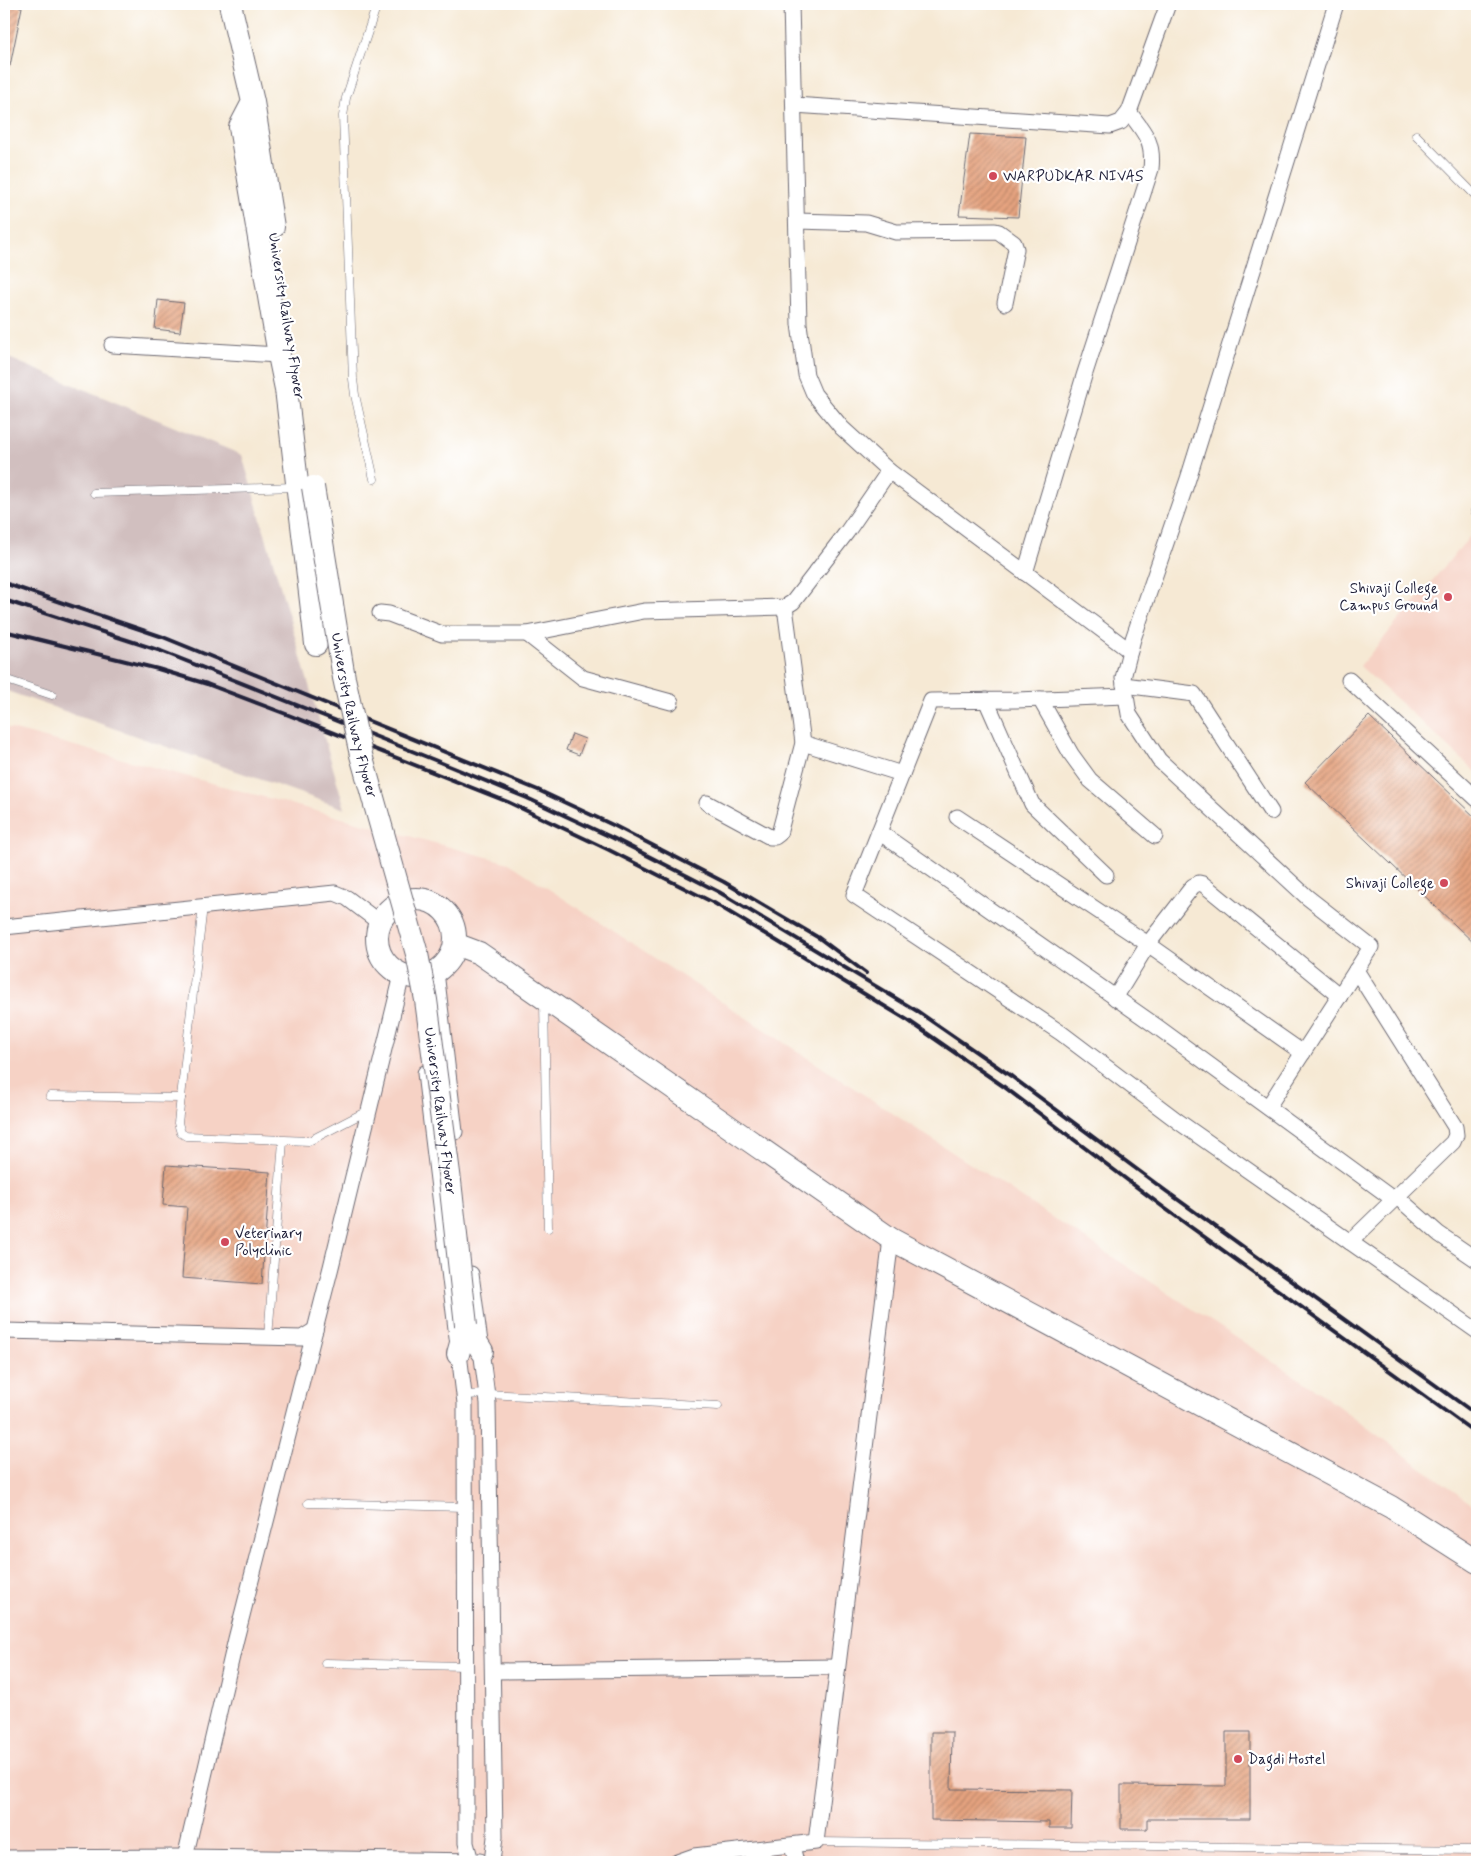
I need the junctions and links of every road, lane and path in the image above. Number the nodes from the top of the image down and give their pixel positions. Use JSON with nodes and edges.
{"nodes":[{"id":1,"x":230,"y":4,"type":"edge"},
{"id":2,"x":377,"y":4,"type":"edge"},
{"id":3,"x":791,"y":4,"type":"edge"},
{"id":4,"x":1168,"y":4,"type":"edge"},
{"id":5,"x":1336,"y":4,"type":"edge"},
{"id":6,"x":253,"y":102,"type":"junction"},
{"id":7,"x":794,"y":106,"type":"junction"},
{"id":8,"x":1129,"y":112,"type":"junction"},
{"id":9,"x":1416,"y":135,"type":"dead end"},
{"id":10,"x":1477,"y":197,"type":"edge"},
{"id":11,"x":797,"y":221,"type":"junction"},
{"id":12,"x":1005,"y":303,"type":"dead end"},
{"id":13,"x":112,"y":345,"type":"dead end"},
{"id":14,"x":279,"y":355,"type":"junction"},
{"id":15,"x":889,"y":471,"type":"junction"},
{"id":16,"x":374,"y":480,"type":"dead end"},
{"id":17,"x":297,"y":487,"type":"junction"},
{"id":18,"x":94,"y":493,"type":"dead end"},
{"id":19,"x":1025,"y":573,"type":"junction"},
{"id":20,"x":786,"y":607,"type":"junction"},
{"id":21,"x":380,"y":613,"type":"dead end"},
{"id":22,"x":526,"y":634,"type":"junction"},
{"id":23,"x":316,"y":644,"type":"dead end"},
{"id":24,"x":1130,"y":651,"type":"junction"},
{"id":25,"x":4,"y":679,"type":"edge"},
{"id":26,"x":1349,"y":680,"type":"dead end"},
{"id":27,"x":1125,"y":690,"type":"junction"},
{"id":28,"x":52,"y":695,"type":"dead end"},
{"id":29,"x":1040,"y":699,"type":"junction"},
{"id":30,"x":986,"y":700,"type":"junction"},
{"id":31,"x":671,"y":702,"type":"dead end"},
{"id":32,"x":803,"y":743,"type":"junction"},
{"id":33,"x":902,"y":774,"type":"junction"},
{"id":34,"x":1477,"y":799,"type":"edge"},
{"id":35,"x":706,"y":803,"type":"dead end"},
{"id":36,"x":1271,"y":812,"type":"dead end"},
{"id":37,"x":957,"y":817,"type":"dead end"},
{"id":38,"x":879,"y":832,"type":"junction"},
{"id":39,"x":1155,"y":836,"type":"dead end"},
{"id":40,"x":1106,"y":875,"type":"dead end"},
{"id":41,"x":203,"y":906,"type":"junction"},
{"id":42,"x":380,"y":922,"type":"junction"},
{"id":43,"x":4,"y":927,"type":"edge"},
{"id":44,"x":455,"y":944,"type":"junction"},
{"id":45,"x":1148,"y":944,"type":"junction"},
{"id":46,"x":1356,"y":970,"type":"junction"},
{"id":47,"x":436,"y":972,"type":"junction"},
{"id":48,"x":408,"y":976,"type":"junction"},
{"id":49,"x":1340,"y":996,"type":"junction"},
{"id":50,"x":544,"y":998,"type":"junction"},
{"id":51,"x":1115,"y":998,"type":"junction"},
{"id":52,"x":1303,"y":1053,"type":"junction"},
{"id":53,"x":50,"y":1096,"type":"dead end"},
{"id":54,"x":181,"y":1098,"type":"junction"},
{"id":55,"x":1268,"y":1107,"type":"junction"},
{"id":56,"x":369,"y":1110,"type":"junction"},
{"id":57,"x":283,"y":1141,"type":"junction"},
{"id":58,"x":1395,"y":1198,"type":"junction"},
{"id":59,"x":548,"y":1228,"type":"dead end"},
{"id":60,"x":891,"y":1239,"type":"junction"},
{"id":61,"x":1350,"y":1242,"type":"junction"},
{"id":62,"x":1477,"y":1260,"type":"edge"},
{"id":63,"x":466,"y":1326,"type":"junction"},
{"id":64,"x":315,"y":1330,"type":"junction"},
{"id":65,"x":4,"y":1331,"type":"edge"},
{"id":66,"x":1477,"y":1331,"type":"edge"},
{"id":67,"x":268,"y":1338,"type":"junction"},
{"id":68,"x":482,"y":1352,"type":"junction"},
{"id":69,"x":458,"y":1354,"type":"junction"},
{"id":70,"x":487,"y":1394,"type":"junction"},
{"id":71,"x":464,"y":1395,"type":"junction"},
{"id":72,"x":718,"y":1406,"type":"dead end"},
{"id":73,"x":308,"y":1504,"type":"dead end"},
{"id":74,"x":465,"y":1507,"type":"junction"},
{"id":75,"x":1477,"y":1562,"type":"edge"},
{"id":76,"x":324,"y":1663,"type":"dead end"},
{"id":77,"x":466,"y":1666,"type":"junction"},
{"id":78,"x":837,"y":1667,"type":"junction"},
{"id":79,"x":493,"y":1671,"type":"junction"},
{"id":80,"x":816,"y":1842,"type":"junction"},
{"id":81,"x":792,"y":1846,"type":"junction"},
{"id":82,"x":1477,"y":1850,"type":"edge"},
{"id":83,"x":4,"y":1858,"type":"edge"},
{"id":84,"x":184,"y":1860,"type":"edge"},
{"id":85,"x":282,"y":1861,"type":"edge"},
{"id":86,"x":483,"y":1862,"type":"edge"},
{"id":87,"x":677,"y":1862,"type":"edge"},
{"id":88,"x":796,"y":1862,"type":"edge"}],
"edges":[{"from":1,"to":6,"type":"main road","name":"University Railway Flyover"},
{"from":2,"to":16,"type":"lane"},
{"from":3,"to":7,"type":"street"},
{"from":4,"to":8,"type":"street"},
{"from":5,"to":24,"type":"street"},
{"from":6,"to":14,"type":"main road"},
{"from":6,"to":63,"type":"main road","name":"University Railway Flyover","bridge":true},
{"from":7,"to":8,"type":"street"},
{"from":7,"to":11,"type":"street"},
{"from":8,"to":19,"type":"street"},
{"from":9,"to":10,"type":"lane"},
{"from":11,"to":12,"type":"street"},
{"from":11,"to":15,"type":"street"},
{"from":13,"to":14,"type":"street"},
{"from":14,"to":17,"type":"main road"},
{"from":15,"to":19,"type":"street"},
{"from":15,"to":20,"type":"street"},
{"from":17,"to":18,"type":"lane"},
{"from":17,"to":23,"type":"main road"},
{"from":19,"to":24,"type":"street"},
{"from":20,"to":22,"type":"street"},
{"from":20,"to":32,"type":"street"},
{"from":21,"to":22,"type":"street"},
{"from":22,"to":31,"type":"street"},
{"from":24,"to":27,"type":"street"},
{"from":25,"to":28,"type":"lane"},
{"from":26,"to":34,"type":"street"},
{"from":27,"to":29,"type":"street"},
{"from":27,"to":36,"type":"street"},
{"from":27,"to":46,"type":"street"},
{"from":29,"to":30,"type":"street"},
{"from":29,"to":39,"type":"street"},
{"from":30,"to":33,"type":"street"},
{"from":30,"to":40,"type":"street"},
{"from":32,"to":33,"type":"street"},
{"from":32,"to":35,"type":"street"},
{"from":33,"to":38,"type":"street"},
{"from":37,"to":45,"type":"street"},
{"from":38,"to":51,"type":"street"},
{"from":38,"to":61,"type":"street"},
{"from":41,"to":42,"type":"street"},
{"from":41,"to":43,"type":"street"},
{"from":41,"to":54,"type":"lane"},
{"from":42,"to":44,"type":"main road"},
{"from":42,"to":48,"type":"main road"},
{"from":44,"to":47,"type":"main road"},
{"from":44,"to":50,"type":"main road"},
{"from":45,"to":49,"type":"street"},
{"from":45,"to":51,"type":"street"},
{"from":45,"to":52,"type":"street"},
{"from":46,"to":49,"type":"street"},
{"from":46,"to":58,"type":"street"},
{"from":47,"to":48,"type":"main road"},
{"from":47,"to":68,"type":"street"},
{"from":48,"to":56,"type":"street"},
{"from":48,"to":69,"type":"street"},
{"from":49,"to":52,"type":"street"},
{"from":50,"to":59,"type":"lane"},
{"from":50,"to":60,"type":"main road"},
{"from":51,"to":55,"type":"street"},
{"from":52,"to":55,"type":"street"},
{"from":53,"to":54,"type":"lane"},
{"from":54,"to":57,"type":"lane"},
{"from":55,"to":58,"type":"street"},
{"from":56,"to":57,"type":"lane"},
{"from":56,"to":64,"type":"street"},
{"from":57,"to":67,"type":"lane"},
{"from":58,"to":61,"type":"street"},
{"from":58,"to":62,"type":"street"},
{"from":60,"to":75,"type":"main road"},
{"from":60,"to":78,"type":"street"},
{"from":61,"to":66,"type":"street"},
{"from":63,"to":68,"type":"main road","name":"University Railway Flyover"},
{"from":63,"to":69,"type":"main road","name":"University Railway Flyover"},
{"from":64,"to":67,"type":"street"},
{"from":64,"to":84,"type":"street"},
{"from":65,"to":67,"type":"street"},
{"from":68,"to":70,"type":"street"},
{"from":69,"to":71,"type":"street"},
{"from":70,"to":71,"type":"lane"},
{"from":70,"to":72,"type":"lane"},
{"from":70,"to":79,"type":"street"},
{"from":71,"to":74,"type":"street"},
{"from":73,"to":74,"type":"lane"},
{"from":74,"to":77,"type":"street"},
{"from":76,"to":77,"type":"lane"},
{"from":77,"to":86,"type":"street"},
{"from":78,"to":79,"type":"street"},
{"from":78,"to":80,"type":"street"},
{"from":79,"to":86,"type":"street"},
{"from":80,"to":81,"type":"street"},
{"from":80,"to":82,"type":"lane"},
{"from":81,"to":87,"type":"street"},
{"from":81,"to":88,"type":"street"},
{"from":83,"to":84,"type":"street"},
{"from":84,"to":85,"type":"street"},
{"from":85,"to":86,"type":"street"}]}
